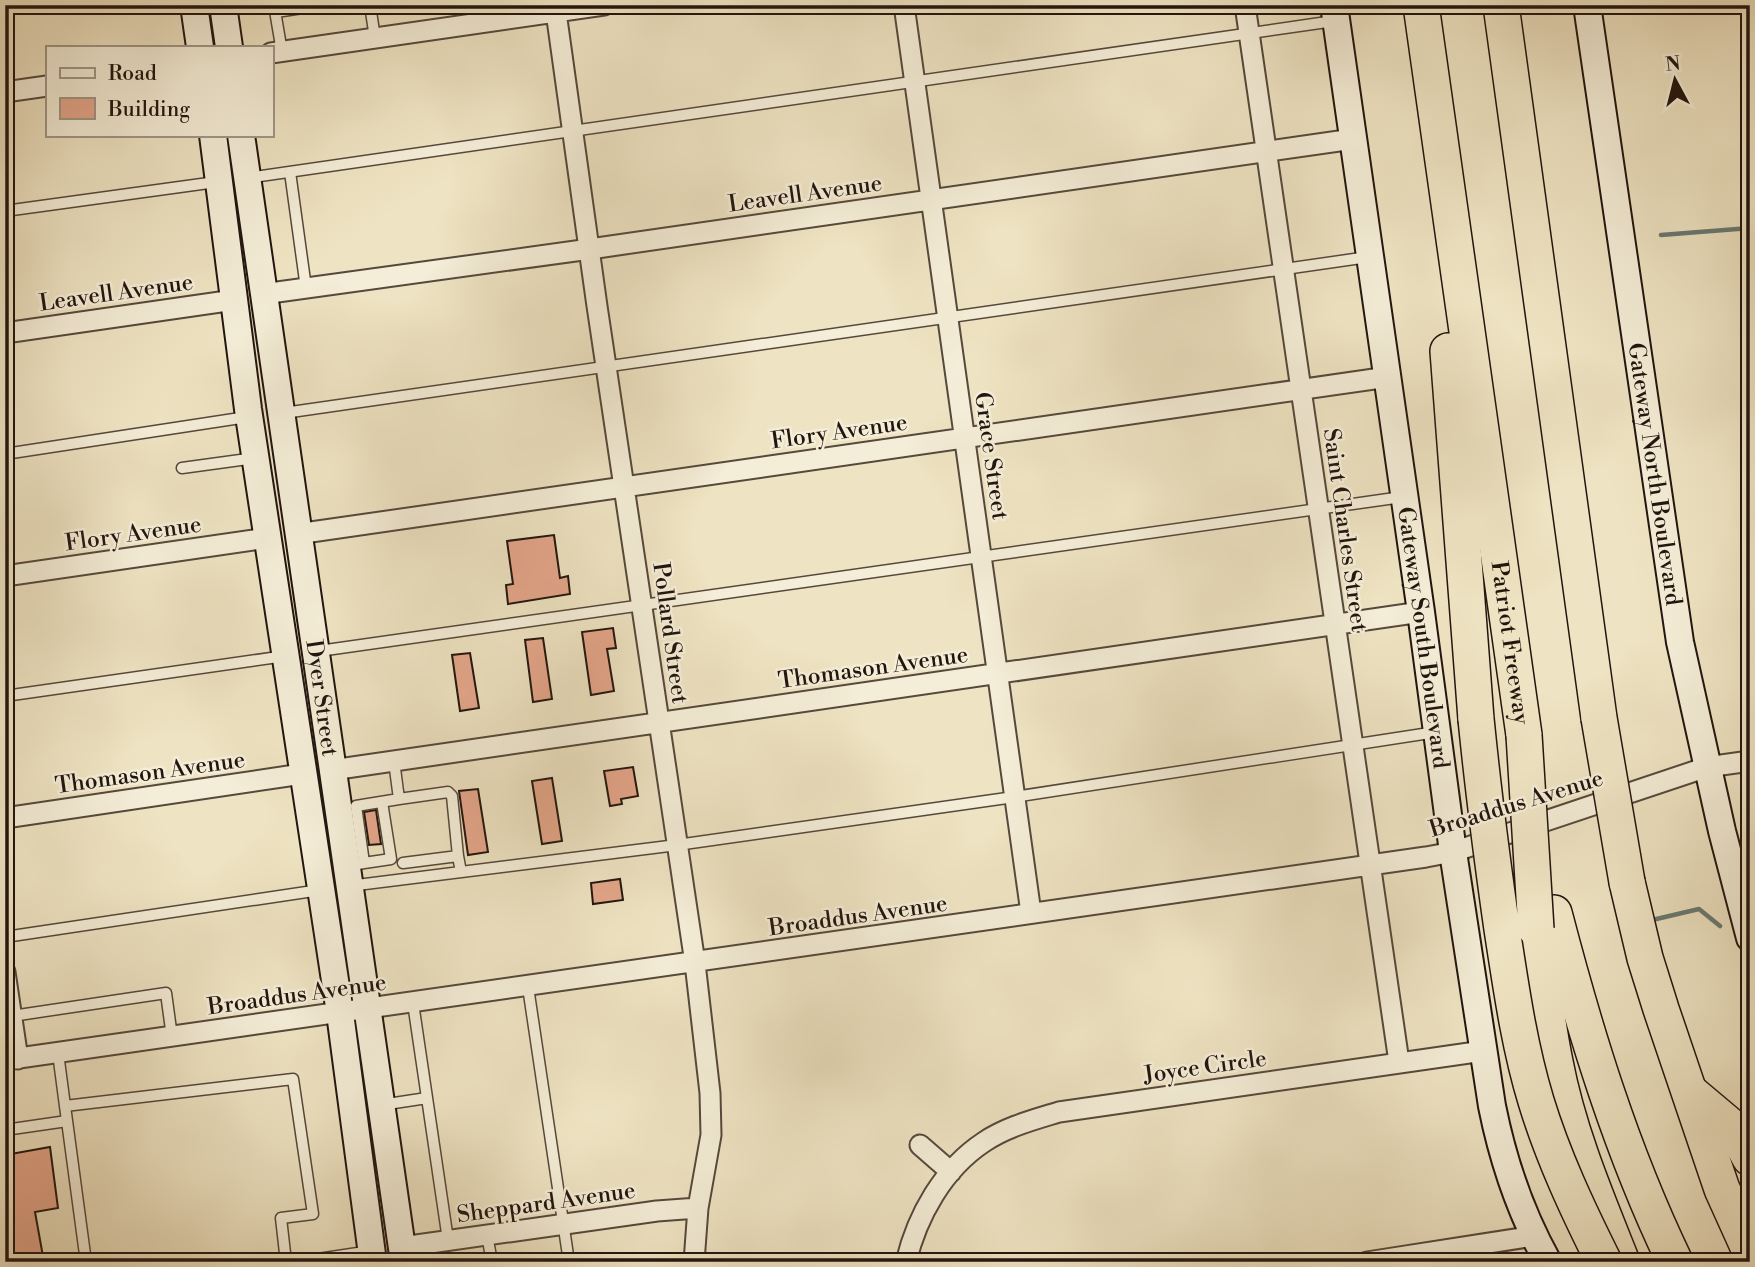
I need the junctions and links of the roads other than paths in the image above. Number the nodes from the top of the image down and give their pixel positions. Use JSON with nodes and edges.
{"nodes":[{"id":1,"x":194,"y":5,"type":"edge"},
{"id":2,"x":223,"y":5,"type":"edge"},
{"id":3,"x":322,"y":5,"type":"edge"},
{"id":4,"x":370,"y":5,"type":"edge"},
{"id":5,"x":604,"y":5,"type":"edge"},
{"id":6,"x":904,"y":5,"type":"edge"},
{"id":7,"x":1245,"y":5,"type":"edge"},
{"id":8,"x":1421,"y":5,"type":"edge"},
{"id":9,"x":1501,"y":5,"type":"edge"},
{"id":10,"x":1587,"y":5,"type":"edge"},
{"id":11,"x":275,"y":9,"type":"edge"},
{"id":12,"x":553,"y":10,"type":"edge"},
{"id":13,"x":1335,"y":13,"type":"edge"},
{"id":14,"x":1249,"y":33,"type":"junction"},
{"id":15,"x":375,"y":38,"type":"junction"},
{"id":16,"x":200,"y":46,"type":"edge"},
{"id":17,"x":229,"y":46,"type":"edge"},
{"id":18,"x":276,"y":52,"type":"edge"},
{"id":19,"x":915,"y":81,"type":"junction"},
{"id":20,"x":46,"y":86,"type":"edge"},
{"id":21,"x":5,"y":92,"type":"edge"},
{"id":22,"x":573,"y":130,"type":"junction"},
{"id":23,"x":213,"y":136,"type":"edge"},
{"id":24,"x":241,"y":136,"type":"edge"},
{"id":25,"x":1353,"y":139,"type":"junction"},
{"id":26,"x":1266,"y":152,"type":"junction"},
{"id":27,"x":290,"y":172,"type":"junction"},
{"id":28,"x":247,"y":178,"type":"junction"},
{"id":29,"x":219,"y":181,"type":"junction"},
{"id":30,"x":931,"y":200,"type":"junction"},
{"id":31,"x":5,"y":211,"type":"edge"},
{"id":32,"x":590,"y":249,"type":"junction"},
{"id":33,"x":1371,"y":257,"type":"junction"},
{"id":34,"x":1283,"y":270,"type":"junction"},
{"id":35,"x":306,"y":288,"type":"junction"},
{"id":36,"x":263,"y":293,"type":"junction"},
{"id":37,"x":234,"y":300,"type":"junction"},
{"id":38,"x":948,"y":318,"type":"junction"},
{"id":39,"x":5,"y":333,"type":"edge"},
{"id":40,"x":607,"y":368,"type":"junction"},
{"id":41,"x":1388,"y":377,"type":"junction"},
{"id":42,"x":1301,"y":389,"type":"junction"},
{"id":43,"x":248,"y":413,"type":"junction"},
{"id":44,"x":280,"y":414,"type":"junction"},
{"id":45,"x":964,"y":438,"type":"junction"},
{"id":46,"x":5,"y":454,"type":"edge"},
{"id":47,"x":255,"y":458,"type":"junction"},
{"id":48,"x":182,"y":468,"type":"dead end"},
{"id":49,"x":626,"y":487,"type":"junction"},
{"id":50,"x":1405,"y":496,"type":"junction"},
{"id":51,"x":1318,"y":509,"type":"junction"},
{"id":52,"x":298,"y":534,"type":"junction"},
{"id":53,"x":267,"y":538,"type":"junction"},
{"id":54,"x":981,"y":557,"type":"junction"},
{"id":55,"x":5,"y":576,"type":"edge"},
{"id":56,"x":642,"y":605,"type":"junction"},
{"id":57,"x":1422,"y":612,"type":"junction"},
{"id":58,"x":1335,"y":625,"type":"junction"},
{"id":59,"x":313,"y":642,"type":"junction"},
{"id":60,"x":286,"y":656,"type":"junction"},
{"id":61,"x":997,"y":674,"type":"junction"},
{"id":62,"x":5,"y":696,"type":"edge"},
{"id":63,"x":659,"y":723,"type":"junction"},
{"id":64,"x":1437,"y":732,"type":"junction"},
{"id":65,"x":1353,"y":745,"type":"junction"},
{"id":66,"x":394,"y":761,"type":"junction"},
{"id":67,"x":1750,"y":761,"type":"edge"},
{"id":68,"x":1707,"y":767,"type":"junction"},
{"id":69,"x":332,"y":770,"type":"junction"},
{"id":70,"x":302,"y":775,"type":"junction"},
{"id":71,"x":1014,"y":797,"type":"junction"},
{"id":72,"x":399,"y":799,"type":"junction"},
{"id":73,"x":382,"y":802,"type":"junction"},
{"id":74,"x":5,"y":818,"type":"edge"},
{"id":75,"x":349,"y":823,"type":"junction"},
{"id":76,"x":677,"y":845,"type":"junction"},
{"id":77,"x":1453,"y":852,"type":"junction"},
{"id":78,"x":458,"y":856,"type":"junction"},
{"id":79,"x":391,"y":859,"type":"junction"},
{"id":80,"x":403,"y":863,"type":"junction"},
{"id":81,"x":1370,"y":865,"type":"junction"},
{"id":82,"x":353,"y":872,"type":"junction"},
{"id":83,"x":461,"y":872,"type":"junction"},
{"id":84,"x":406,"y":879,"type":"junction"},
{"id":85,"x":320,"y":890,"type":"junction"},
{"id":86,"x":1031,"y":913,"type":"junction"},
{"id":87,"x":1545,"y":921,"type":"junction"},
{"id":88,"x":5,"y":937,"type":"edge"},
{"id":89,"x":1750,"y":938,"type":"edge"},
{"id":90,"x":695,"y":963,"type":"junction"},
{"id":91,"x":5,"y":972,"type":"edge"},
{"id":92,"x":528,"y":987,"type":"junction"},
{"id":93,"x":412,"y":1003,"type":"junction"},
{"id":94,"x":367,"y":1009,"type":"junction"},
{"id":95,"x":340,"y":1013,"type":"junction"},
{"id":96,"x":12,"y":1016,"type":"junction"},
{"id":97,"x":172,"y":1037,"type":"junction"},
{"id":98,"x":1483,"y":1051,"type":"junction"},
{"id":99,"x":58,"y":1053,"type":"junction"},
{"id":100,"x":11,"y":1059,"type":"edge"},
{"id":101,"x":1399,"y":1062,"type":"junction"},
{"id":102,"x":1690,"y":1092,"type":"junction"},
{"id":103,"x":427,"y":1098,"type":"junction"},
{"id":104,"x":381,"y":1105,"type":"junction"},
{"id":105,"x":65,"y":1106,"type":"junction"},
{"id":106,"x":67,"y":1121,"type":"junction"},
{"id":107,"x":5,"y":1130,"type":"edge"},
{"id":108,"x":920,"y":1145,"type":"dead end"},
{"id":109,"x":1750,"y":1158,"type":"edge"},
{"id":110,"x":951,"y":1172,"type":"junction"},
{"id":111,"x":698,"y":1208,"type":"junction"},
{"id":112,"x":564,"y":1224,"type":"junction"},
{"id":113,"x":487,"y":1235,"type":"junction"},
{"id":114,"x":1534,"y":1236,"type":"junction"},
{"id":115,"x":448,"y":1240,"type":"junction"},
{"id":116,"x":1750,"y":1251,"type":"edge"},
{"id":117,"x":388,"y":1257,"type":"edge"},
{"id":118,"x":86,"y":1262,"type":"edge"},
{"id":119,"x":286,"y":1262,"type":"edge"},
{"id":120,"x":298,"y":1262,"type":"edge"},
{"id":121,"x":492,"y":1262,"type":"edge"},
{"id":122,"x":569,"y":1262,"type":"edge"},
{"id":123,"x":694,"y":1262,"type":"edge"},
{"id":124,"x":906,"y":1262,"type":"edge"},
{"id":125,"x":1367,"y":1262,"type":"edge"},
{"id":126,"x":1548,"y":1262,"type":"edge"},
{"id":127,"x":1604,"y":1262,"type":"edge"},
{"id":128,"x":1622,"y":1262,"type":"edge"},
{"id":129,"x":1675,"y":1262,"type":"edge"}],
"edges":[{"from":1,"to":16,"type":"main road"},
{"from":2,"to":17,"type":"main road"},
{"from":3,"to":11,"type":"lane"},
{"from":4,"to":15,"type":"lane"},
{"from":5,"to":12,"type":"street"},
{"from":6,"to":19,"type":"street","name":"Grace Street"},
{"from":7,"to":14,"type":"street","name":"Saint Charles Street"},
{"from":8,"to":87,"type":"highway","name":"Patriot Freeway","bridge":true},
{"from":8,"to":127,"type":"highway","bridge":true},
{"from":9,"to":102,"type":"highway","bridge":true},
{"from":10,"to":68,"type":"main road","name":"Gateway North Boulevard"},
{"from":11,"to":18,"type":"lane"},
{"from":12,"to":15,"type":"street"},
{"from":12,"to":22,"type":"street","name":"Pollard Street"},
{"from":13,"to":14,"type":"lane"},
{"from":13,"to":25,"type":"main road","name":"Gateway South Boulevard"},
{"from":14,"to":19,"type":"lane"},
{"from":14,"to":26,"type":"street","name":"Saint Charles Street"},
{"from":15,"to":18,"type":"street"},
{"from":19,"to":22,"type":"lane"},
{"from":19,"to":30,"type":"street","name":"Grace Street"},
{"from":20,"to":21,"type":"street"},
{"from":22,"to":27,"type":"lane"},
{"from":22,"to":32,"type":"street","name":"Pollard Street"},
{"from":23,"to":29,"type":"main road","name":"Dyer Street"},
{"from":24,"to":28,"type":"main road","name":"Dyer Street"},
{"from":25,"to":26,"type":"street","name":"Leavell Avenue"},
{"from":25,"to":33,"type":"main road","name":"Gateway South Boulevard"},
{"from":26,"to":30,"type":"street","name":"Leavell Avenue"},
{"from":26,"to":34,"type":"street","name":"Saint Charles Street"},
{"from":27,"to":28,"type":"lane"},
{"from":27,"to":35,"type":"lane"},
{"from":28,"to":36,"type":"main road","name":"Dyer Street"},
{"from":29,"to":31,"type":"lane"},
{"from":29,"to":37,"type":"main road","name":"Dyer Street"},
{"from":30,"to":32,"type":"street","name":"Leavell Avenue"},
{"from":30,"to":38,"type":"street","name":"Grace Street"},
{"from":32,"to":35,"type":"street","name":"Leavell Avenue"},
{"from":32,"to":40,"type":"street","name":"Pollard Street"},
{"from":33,"to":34,"type":"lane"},
{"from":33,"to":41,"type":"main road","name":"Gateway South Boulevard"},
{"from":34,"to":38,"type":"lane"},
{"from":34,"to":42,"type":"street","name":"Saint Charles Street"},
{"from":35,"to":36,"type":"street","name":"Leavell Avenue"},
{"from":36,"to":44,"type":"main road","name":"Dyer Street"},
{"from":37,"to":39,"type":"street","name":"Leavell Avenue"},
{"from":37,"to":43,"type":"main road","name":"Dyer Street"},
{"from":38,"to":40,"type":"lane"},
{"from":38,"to":45,"type":"street","name":"Grace Street"},
{"from":40,"to":44,"type":"lane"},
{"from":40,"to":49,"type":"street","name":"Pollard Street"},
{"from":41,"to":42,"type":"street","name":"Flory Avenue"},
{"from":41,"to":50,"type":"main road","name":"Gateway South Boulevard"},
{"from":42,"to":45,"type":"street","name":"Flory Avenue"},
{"from":42,"to":51,"type":"street","name":"Saint Charles Street"},
{"from":43,"to":46,"type":"lane"},
{"from":43,"to":47,"type":"main road","name":"Dyer Street"},
{"from":43,"to":52,"type":"main road"},
{"from":44,"to":52,"type":"main road","name":"Dyer Street"},
{"from":45,"to":49,"type":"street","name":"Flory Avenue"},
{"from":45,"to":54,"type":"street","name":"Grace Street"},
{"from":47,"to":48,"type":"lane"},
{"from":47,"to":53,"type":"main road","name":"Dyer Street"},
{"from":49,"to":52,"type":"street","name":"Flory Avenue"},
{"from":49,"to":56,"type":"street","name":"Pollard Street"},
{"from":50,"to":51,"type":"lane"},
{"from":50,"to":57,"type":"main road","name":"Gateway South Boulevard"},
{"from":51,"to":54,"type":"lane"},
{"from":51,"to":58,"type":"street","name":"Saint Charles Street"},
{"from":52,"to":59,"type":"main road","name":"Dyer Street"},
{"from":53,"to":55,"type":"street","name":"Flory Avenue"},
{"from":53,"to":59,"type":"main road"},
{"from":53,"to":60,"type":"main road","name":"Dyer Street"},
{"from":54,"to":56,"type":"lane"},
{"from":54,"to":61,"type":"street","name":"Grace Street"},
{"from":56,"to":59,"type":"lane"},
{"from":56,"to":63,"type":"street","name":"Pollard Street"},
{"from":57,"to":58,"type":"street","name":"Thomason Avenue"},
{"from":57,"to":64,"type":"main road","name":"Gateway South Boulevard"},
{"from":58,"to":61,"type":"street","name":"Thomason Avenue"},
{"from":58,"to":65,"type":"street","name":"Saint Charles Street"},
{"from":59,"to":69,"type":"main road","name":"Dyer Street"},
{"from":60,"to":62,"type":"lane"},
{"from":60,"to":70,"type":"main road","name":"Dyer Street"},
{"from":61,"to":63,"type":"street","name":"Thomason Avenue"},
{"from":61,"to":71,"type":"street","name":"Grace Street"},
{"from":63,"to":66,"type":"street","name":"Thomason Avenue"},
{"from":63,"to":76,"type":"street","name":"Pollard Street"},
{"from":64,"to":65,"type":"lane"},
{"from":64,"to":77,"type":"main road","name":"Gateway South Boulevard"},
{"from":65,"to":71,"type":"lane"},
{"from":65,"to":81,"type":"street","name":"Saint Charles Street"},
{"from":66,"to":69,"type":"street","name":"Thomason Avenue"},
{"from":66,"to":72,"type":"lane"},
{"from":67,"to":68,"type":"street","name":"Broaddus Avenue"},
{"from":68,"to":77,"type":"street","name":"Broaddus Avenue"},
{"from":68,"to":89,"type":"main road","name":"Gateway North Boulevard"},
{"from":69,"to":75,"type":"main road","name":"Dyer Street"},
{"from":70,"to":74,"type":"street","name":"Thomason Avenue"},
{"from":70,"to":85,"type":"main road","name":"Dyer Street"},
{"from":71,"to":76,"type":"lane"},
{"from":71,"to":86,"type":"street","name":"Grace Street"},
{"from":72,"to":73,"type":"lane"},
{"from":72,"to":78,"type":"lane"},
{"from":73,"to":75,"type":"lane"},
{"from":73,"to":79,"type":"lane"},
{"from":75,"to":82,"type":"main road","name":"Dyer Street"},
{"from":76,"to":83,"type":"lane"},
{"from":76,"to":90,"type":"street","name":"Pollard Street"},
{"from":77,"to":81,"type":"street","name":"Broaddus Avenue"},
{"from":77,"to":98,"type":"main road","name":"Gateway South Boulevard"},
{"from":78,"to":80,"type":"lane"},
{"from":78,"to":83,"type":"lane"},
{"from":79,"to":80,"type":"lane"},
{"from":79,"to":82,"type":"lane"},
{"from":80,"to":84,"type":"lane"},
{"from":81,"to":86,"type":"street","name":"Broaddus Avenue"},
{"from":81,"to":101,"type":"street","name":"Saint Charles Street"},
{"from":82,"to":84,"type":"lane"},
{"from":82,"to":94,"type":"main road","name":"Dyer Street"},
{"from":83,"to":84,"type":"lane"},
{"from":85,"to":88,"type":"lane"},
{"from":85,"to":95,"type":"main road","name":"Dyer Street"},
{"from":86,"to":90,"type":"street","name":"Broaddus Avenue"},
{"from":87,"to":128,"type":"highway"},
{"from":87,"to":129,"type":"highway"},
{"from":90,"to":92,"type":"street","name":"Broaddus Avenue"},
{"from":90,"to":111,"type":"street","name":"Pollard Street"},
{"from":91,"to":96,"type":"street"},
{"from":92,"to":93,"type":"street","name":"Broaddus Avenue"},
{"from":92,"to":112,"type":"lane"},
{"from":93,"to":94,"type":"street","name":"Broaddus Avenue"},
{"from":93,"to":103,"type":"lane"},
{"from":94,"to":95,"type":"street","name":"Broaddus Avenue"},
{"from":94,"to":104,"type":"main road","name":"Dyer Street"},
{"from":95,"to":97,"type":"street","name":"Broaddus Avenue"},
{"from":95,"to":117,"type":"main road","name":"Dyer Street"},
{"from":96,"to":97,"type":"lane"},
{"from":96,"to":100,"type":"street"},
{"from":97,"to":99,"type":"street","name":"Broaddus Avenue"},
{"from":98,"to":101,"type":"street","name":"Joyce Circle"},
{"from":98,"to":114,"type":"main road","name":"Gateway South Boulevard"},
{"from":99,"to":100,"type":"street","name":"Broaddus Avenue"},
{"from":99,"to":105,"type":"lane"},
{"from":101,"to":110,"type":"street","name":"Joyce Circle"},
{"from":102,"to":109,"type":"highway"},
{"from":102,"to":116,"type":"highway"},
{"from":103,"to":104,"type":"lane"},
{"from":103,"to":115,"type":"lane"},
{"from":104,"to":117,"type":"main road","name":"Dyer Street"},
{"from":105,"to":106,"type":"lane"},
{"from":105,"to":119,"type":"lane"},
{"from":106,"to":107,"type":"lane"},
{"from":106,"to":118,"type":"lane"},
{"from":108,"to":110,"type":"street"},
{"from":110,"to":124,"type":"street","name":"Joyce Circle"},
{"from":111,"to":112,"type":"street","name":"Sheppard Avenue"},
{"from":111,"to":123,"type":"street","name":"Pollard Street"},
{"from":112,"to":113,"type":"street","name":"Sheppard Avenue"},
{"from":112,"to":122,"type":"lane"},
{"from":113,"to":115,"type":"street","name":"Sheppard Avenue"},
{"from":113,"to":121,"type":"lane"},
{"from":114,"to":125,"type":"street"},
{"from":114,"to":126,"type":"main road","name":"Gateway South Boulevard"},
{"from":115,"to":117,"type":"street","name":"Sheppard Avenue"},
{"from":117,"to":120,"type":"lane"}]}
